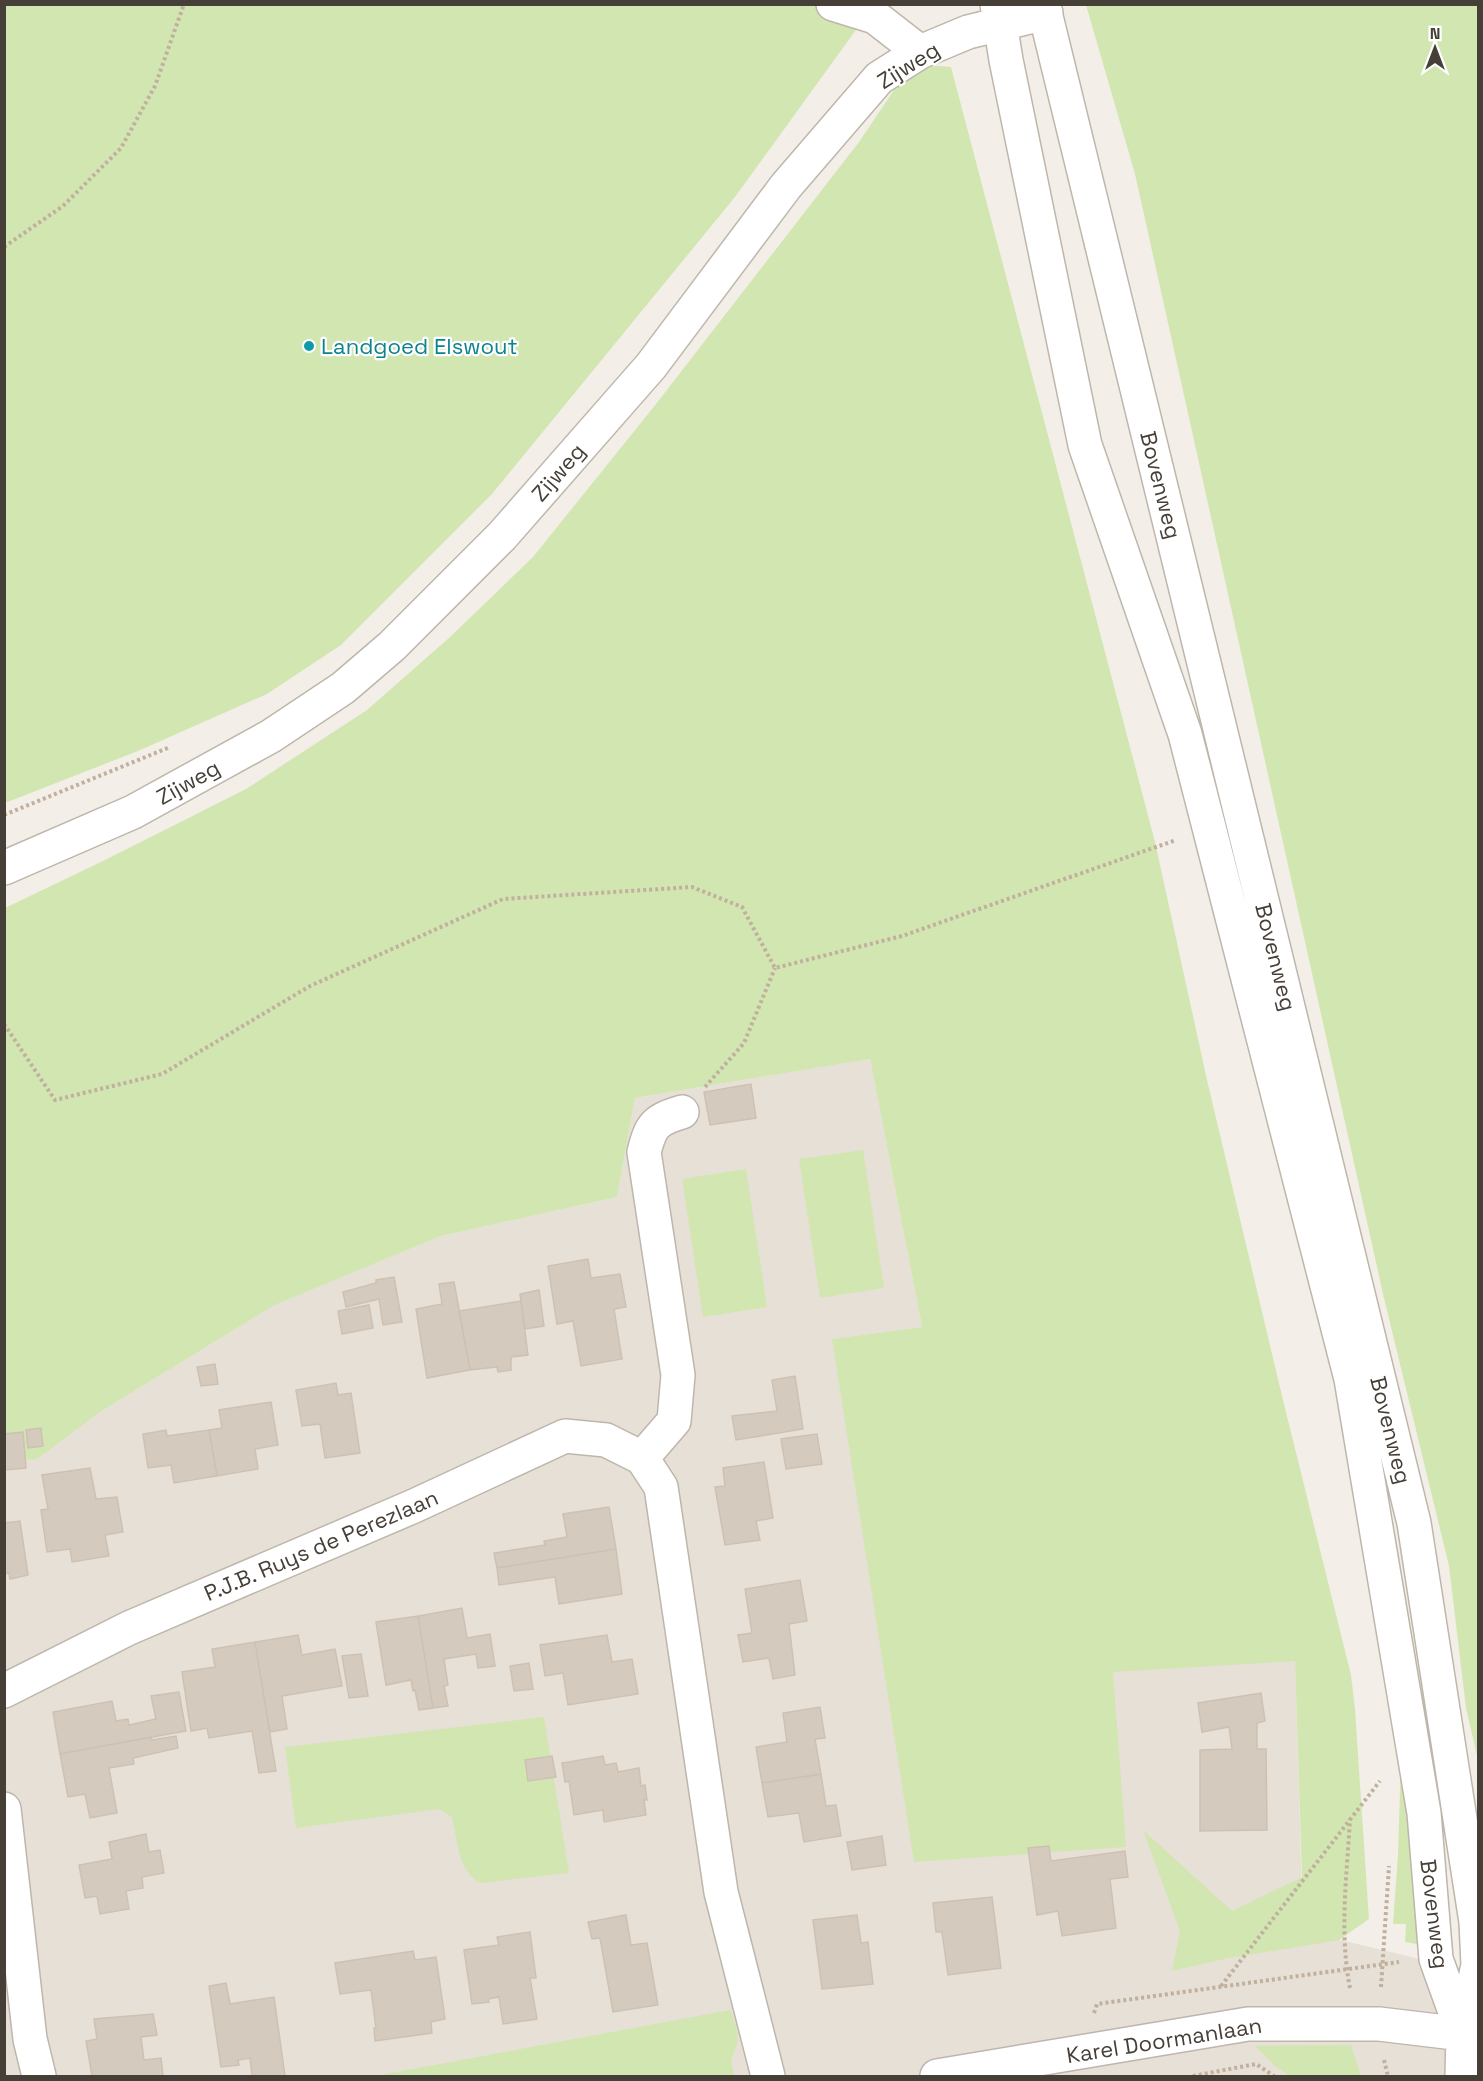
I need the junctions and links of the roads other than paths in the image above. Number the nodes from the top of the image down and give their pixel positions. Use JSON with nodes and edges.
{"nodes":[{"id":1,"x":833,"y":4,"type":"edge"},
{"id":2,"x":1044,"y":9,"type":"edge"},
{"id":3,"x":998,"y":14,"type":"edge"},
{"id":4,"x":920,"y":52,"type":"junction"},
{"id":5,"x":4,"y":868,"type":"edge"},
{"id":6,"x":682,"y":1112,"type":"road end"},
{"id":7,"x":642,"y":1458,"type":"junction"},
{"id":8,"x":4,"y":1691,"type":"edge"},
{"id":9,"x":4,"y":1809,"type":"edge"},
{"id":10,"x":1471,"y":2037,"type":"edge"},
{"id":11,"x":1081,"y":2065,"type":"edge"},
{"id":12,"x":39,"y":2076,"type":"edge"},
{"id":13,"x":768,"y":2076,"type":"edge"},
{"id":14,"x":937,"y":2076,"type":"edge"},
{"id":15,"x":1462,"y":2076,"type":"edge"}],
"edges":[{"from":1,"to":4,"type":"street"},
{"from":2,"to":3,"type":"street","name":"Zijweg"},
{"from":2,"to":10,"type":"street","name":"Bovenweg"},
{"from":3,"to":4,"type":"street","name":"Zijweg"},
{"from":3,"to":10,"type":"street","name":"Bovenweg"},
{"from":4,"to":5,"type":"street","name":"Zijweg"},
{"from":6,"to":7,"type":"street"},
{"from":7,"to":8,"type":"street","name":"P.J.B. Ruys de Perezlaan"},
{"from":7,"to":13,"type":"street","name":"P.J.B. Ruys de Perezlaan"},
{"from":9,"to":12,"type":"street"},
{"from":10,"to":11,"type":"street","name":"Karel Doormanlaan"},
{"from":10,"to":15,"type":"street"},
{"from":11,"to":14,"type":"street","name":"Karel Doormanlaan"}]}
